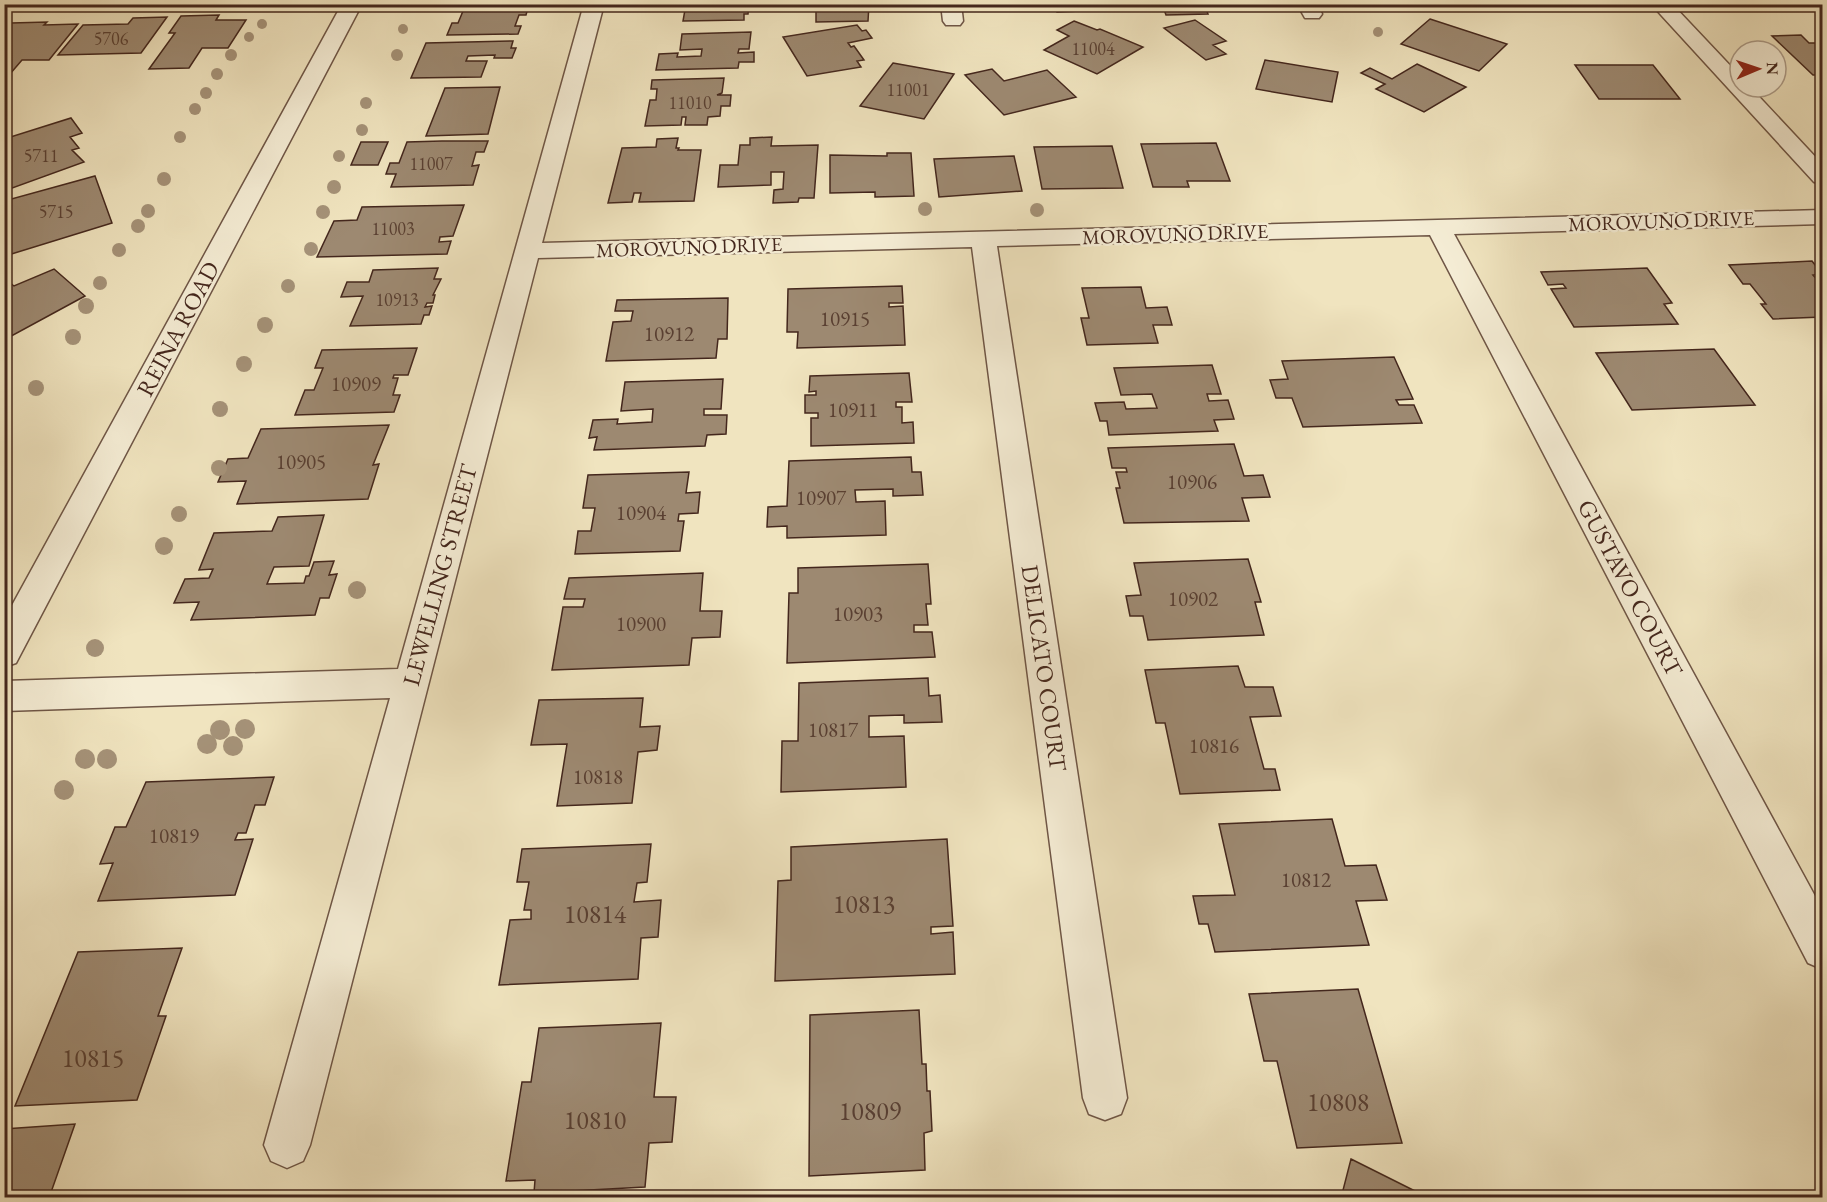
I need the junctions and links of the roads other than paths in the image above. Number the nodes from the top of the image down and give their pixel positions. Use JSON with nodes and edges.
{"nodes":[{"id":1,"x":352,"y":4,"type":"edge"},
{"id":2,"x":594,"y":4,"type":"edge"},
{"id":3,"x":1661,"y":4,"type":"edge"},
{"id":4,"x":1822,"y":177,"type":"edge"},
{"id":5,"x":1822,"y":216,"type":"edge"},
{"id":6,"x":1438,"y":227,"type":"junction"},
{"id":7,"x":982,"y":239,"type":"junction"},
{"id":8,"x":527,"y":251,"type":"junction"},
{"id":9,"x":4,"y":653,"type":"edge"},
{"id":10,"x":411,"y":683,"type":"junction"},
{"id":11,"x":4,"y":696,"type":"edge"},
{"id":12,"x":1822,"y":949,"type":"edge"},
{"id":13,"x":1105,"y":1098,"type":"dead end"},
{"id":14,"x":286,"y":1145,"type":"dead end"}],
"edges":[{"from":1,"to":9,"type":"street","name":"REINA ROAD"},
{"from":2,"to":8,"type":"street","name":"LEWELLING STREET"},
{"from":3,"to":4,"type":"street"},
{"from":5,"to":6,"type":"street","name":"MOROVUNO DRIVE"},
{"from":6,"to":7,"type":"street","name":"MOROVUNO DRIVE"},
{"from":6,"to":12,"type":"street","name":"GUSTAVO COURT"},
{"from":7,"to":8,"type":"street","name":"MOROVUNO DRIVE"},
{"from":7,"to":13,"type":"street","name":"DELICATO COURT"},
{"from":8,"to":10,"type":"street","name":"LEWELLING STREET"},
{"from":10,"to":11,"type":"street"},
{"from":10,"to":14,"type":"street","name":"LEWELLING STREET"}]}
